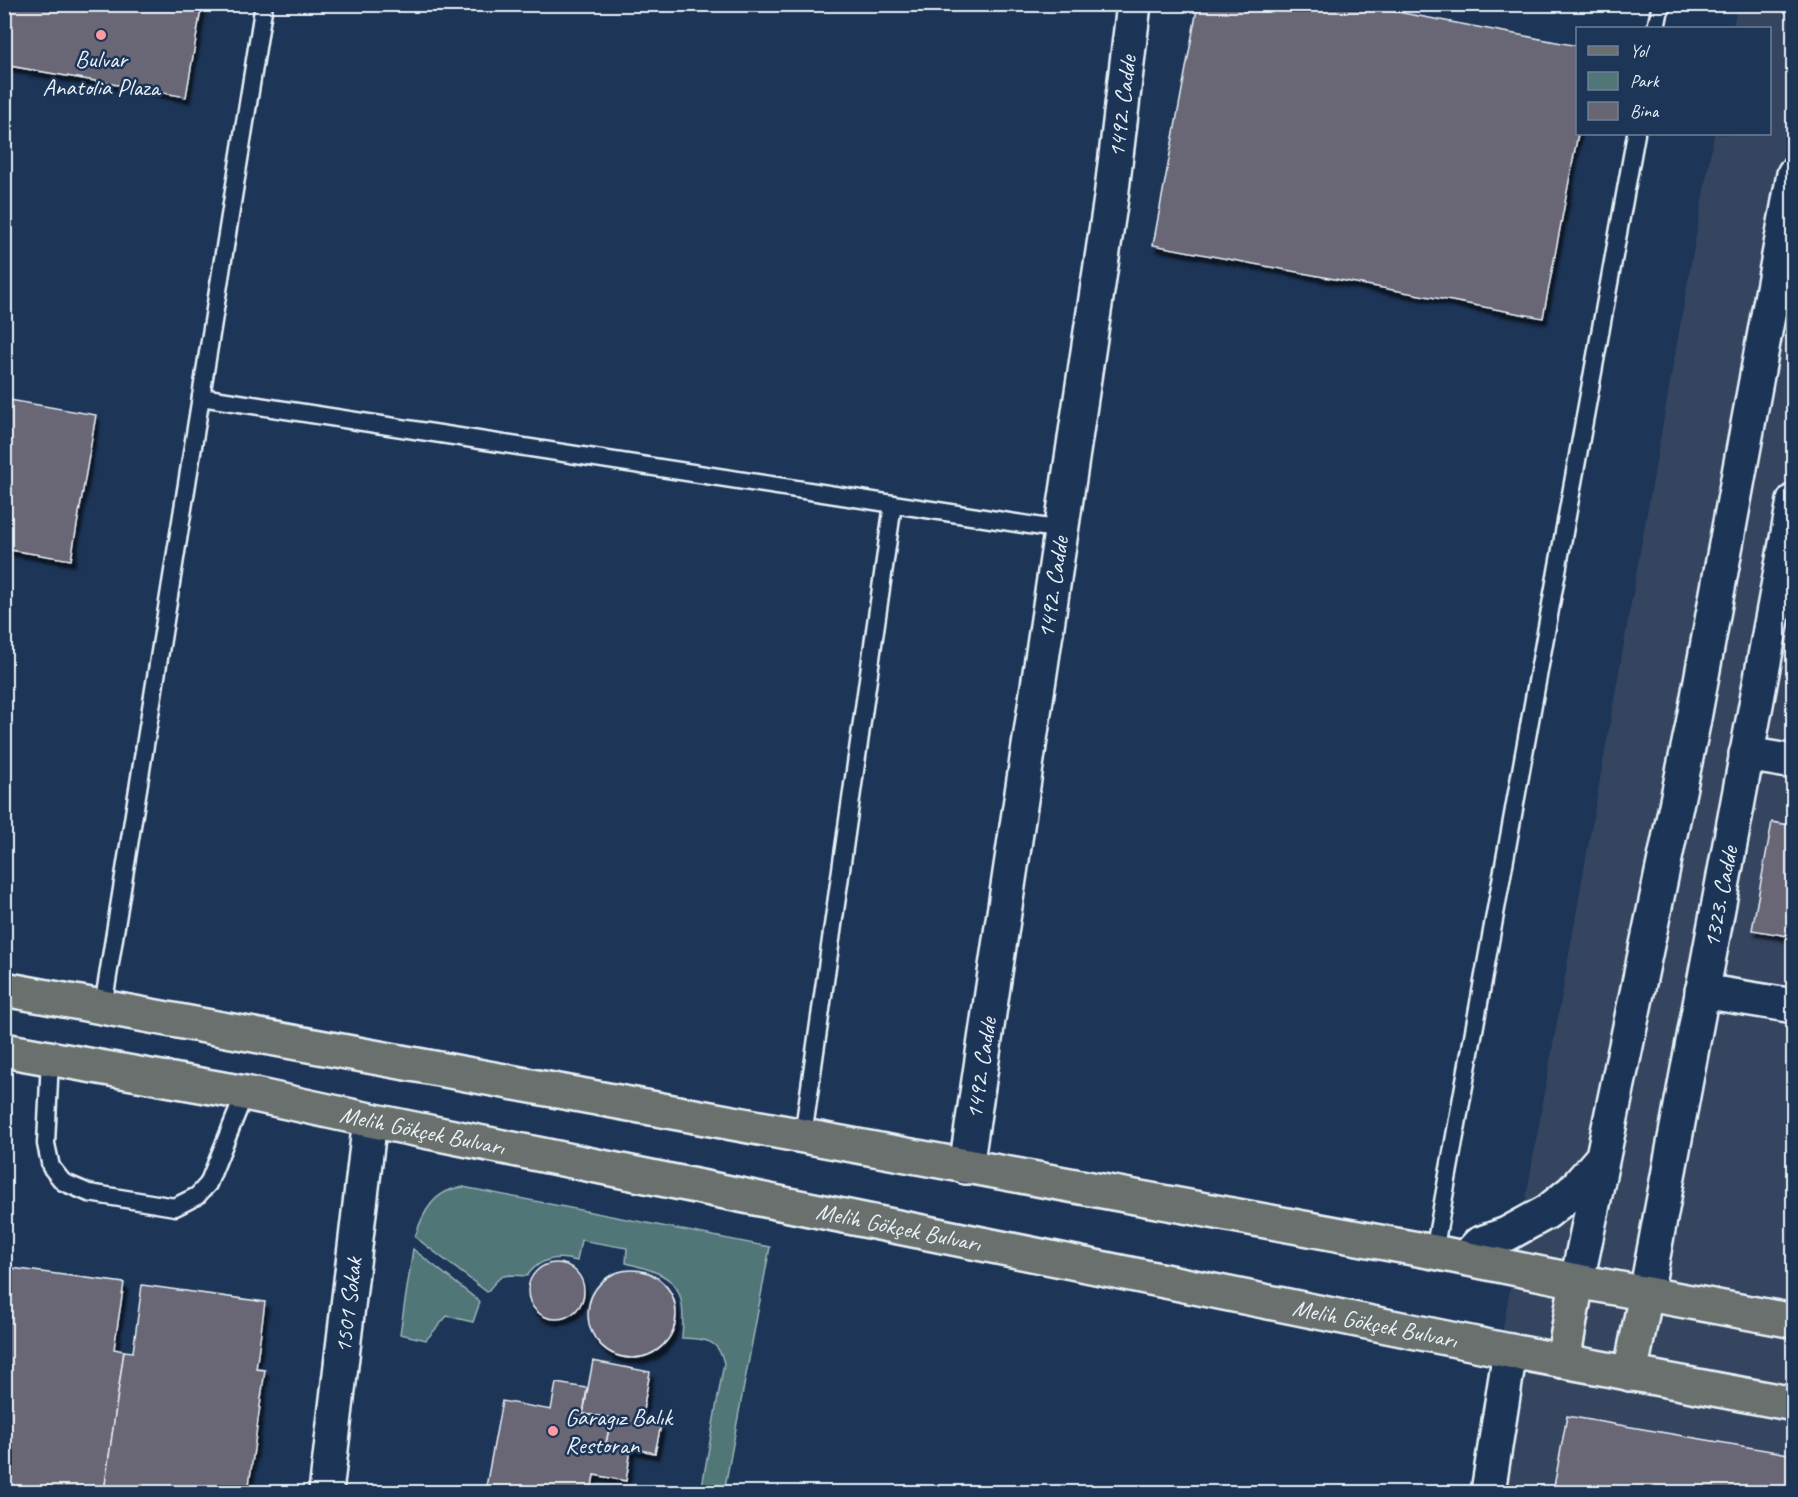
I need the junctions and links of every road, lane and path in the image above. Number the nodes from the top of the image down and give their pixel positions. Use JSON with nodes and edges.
{"nodes":[{"id":1,"x":264,"y":4,"type":"edge"},
{"id":2,"x":1134,"y":4,"type":"edge"},
{"id":3,"x":1660,"y":4,"type":"edge"},
{"id":4,"x":1656,"y":27,"type":"edge"},
{"id":5,"x":1636,"y":135,"type":"edge"},
{"id":6,"x":1794,"y":174,"type":"edge"},
{"id":7,"x":201,"y":397,"type":"junction"},
{"id":8,"x":1794,"y":501,"type":"edge"},
{"id":9,"x":893,"y":504,"type":"junction"},
{"id":10,"x":1062,"y":530,"type":"junction"},
{"id":11,"x":1746,"y":754,"type":"junction"},
{"id":12,"x":1794,"y":762,"type":"edge"},
{"id":13,"x":4,"y":989,"type":"edge"},
{"id":14,"x":1702,"y":991,"type":"junction"},
{"id":15,"x":1794,"y":1006,"type":"edge"},
{"id":16,"x":102,"y":1007,"type":"junction"},
{"id":17,"x":4,"y":1050,"type":"edge"},
{"id":18,"x":50,"y":1059,"type":"junction"},
{"id":19,"x":245,"y":1094,"type":"junction"},
{"id":20,"x":370,"y":1120,"type":"junction"},
{"id":21,"x":803,"y":1136,"type":"junction"},
{"id":22,"x":1603,"y":1157,"type":"junction"},
{"id":23,"x":966,"y":1167,"type":"junction"},
{"id":24,"x":1434,"y":1252,"type":"junction"},
{"id":25,"x":1466,"y":1258,"type":"junction"},
{"id":26,"x":1577,"y":1281,"type":"junction"},
{"id":27,"x":1646,"y":1294,"type":"junction"},
{"id":28,"x":1794,"y":1322,"type":"edge"},
{"id":29,"x":1510,"y":1351,"type":"junction"},
{"id":30,"x":1563,"y":1361,"type":"junction"},
{"id":31,"x":1630,"y":1374,"type":"junction"},
{"id":32,"x":1794,"y":1404,"type":"edge"},
{"id":33,"x":326,"y":1492,"type":"edge"},
{"id":34,"x":1488,"y":1492,"type":"edge"}],
"edges":[{"from":1,"to":7,"type":"lane"},
{"from":2,"to":10,"type":"main road","name":"1492. Cadde"},
{"from":3,"to":4,"type":"lane"},
{"from":5,"to":24,"type":"lane"},
{"from":6,"to":22,"type":"main road"},
{"from":7,"to":9,"type":"lane"},
{"from":7,"to":16,"type":"lane"},
{"from":8,"to":11,"type":"main road","name":"1323. Cadde"},
{"from":9,"to":10,"type":"lane"},
{"from":9,"to":21,"type":"lane"},
{"from":10,"to":23,"type":"main road","name":"1492. Cadde"},
{"from":11,"to":12,"type":"main road"},
{"from":11,"to":14,"type":"main road","name":"1323. Cadde"},
{"from":13,"to":16,"type":"main road"},
{"from":14,"to":15,"type":"main road"},
{"from":14,"to":27,"type":"main road","name":"1323. Cadde"},
{"from":16,"to":21,"type":"main road"},
{"from":17,"to":18,"type":"main road","name":"Melih Gökçek Bulvarı"},
{"from":18,"to":19,"type":"main road","name":"Melih Gökçek Bulvarı"},
{"from":18,"to":19,"type":"lane"},
{"from":19,"to":20,"type":"main road","name":"Melih Gökçek Bulvarı"},
{"from":20,"to":29,"type":"main road","name":"Melih Gökçek Bulvarı"},
{"from":20,"to":33,"type":"main road","name":"1501 Sokak"},
{"from":21,"to":23,"type":"main road"},
{"from":22,"to":25,"type":"main road"},
{"from":22,"to":26,"type":"main road"},
{"from":23,"to":24,"type":"main road"},
{"from":24,"to":25,"type":"main road"},
{"from":25,"to":26,"type":"main road"},
{"from":26,"to":27,"type":"main road"},
{"from":26,"to":30,"type":"main road"},
{"from":27,"to":28,"type":"main road"},
{"from":27,"to":31,"type":"main road"},
{"from":29,"to":30,"type":"main road","name":"Melih Gökçek Bulvarı"},
{"from":29,"to":34,"type":"main road"},
{"from":30,"to":31,"type":"main road","name":"Melih Gökçek Bulvarı"},
{"from":31,"to":32,"type":"main road","name":"Melih Gökçek Bulvarı"}]}
